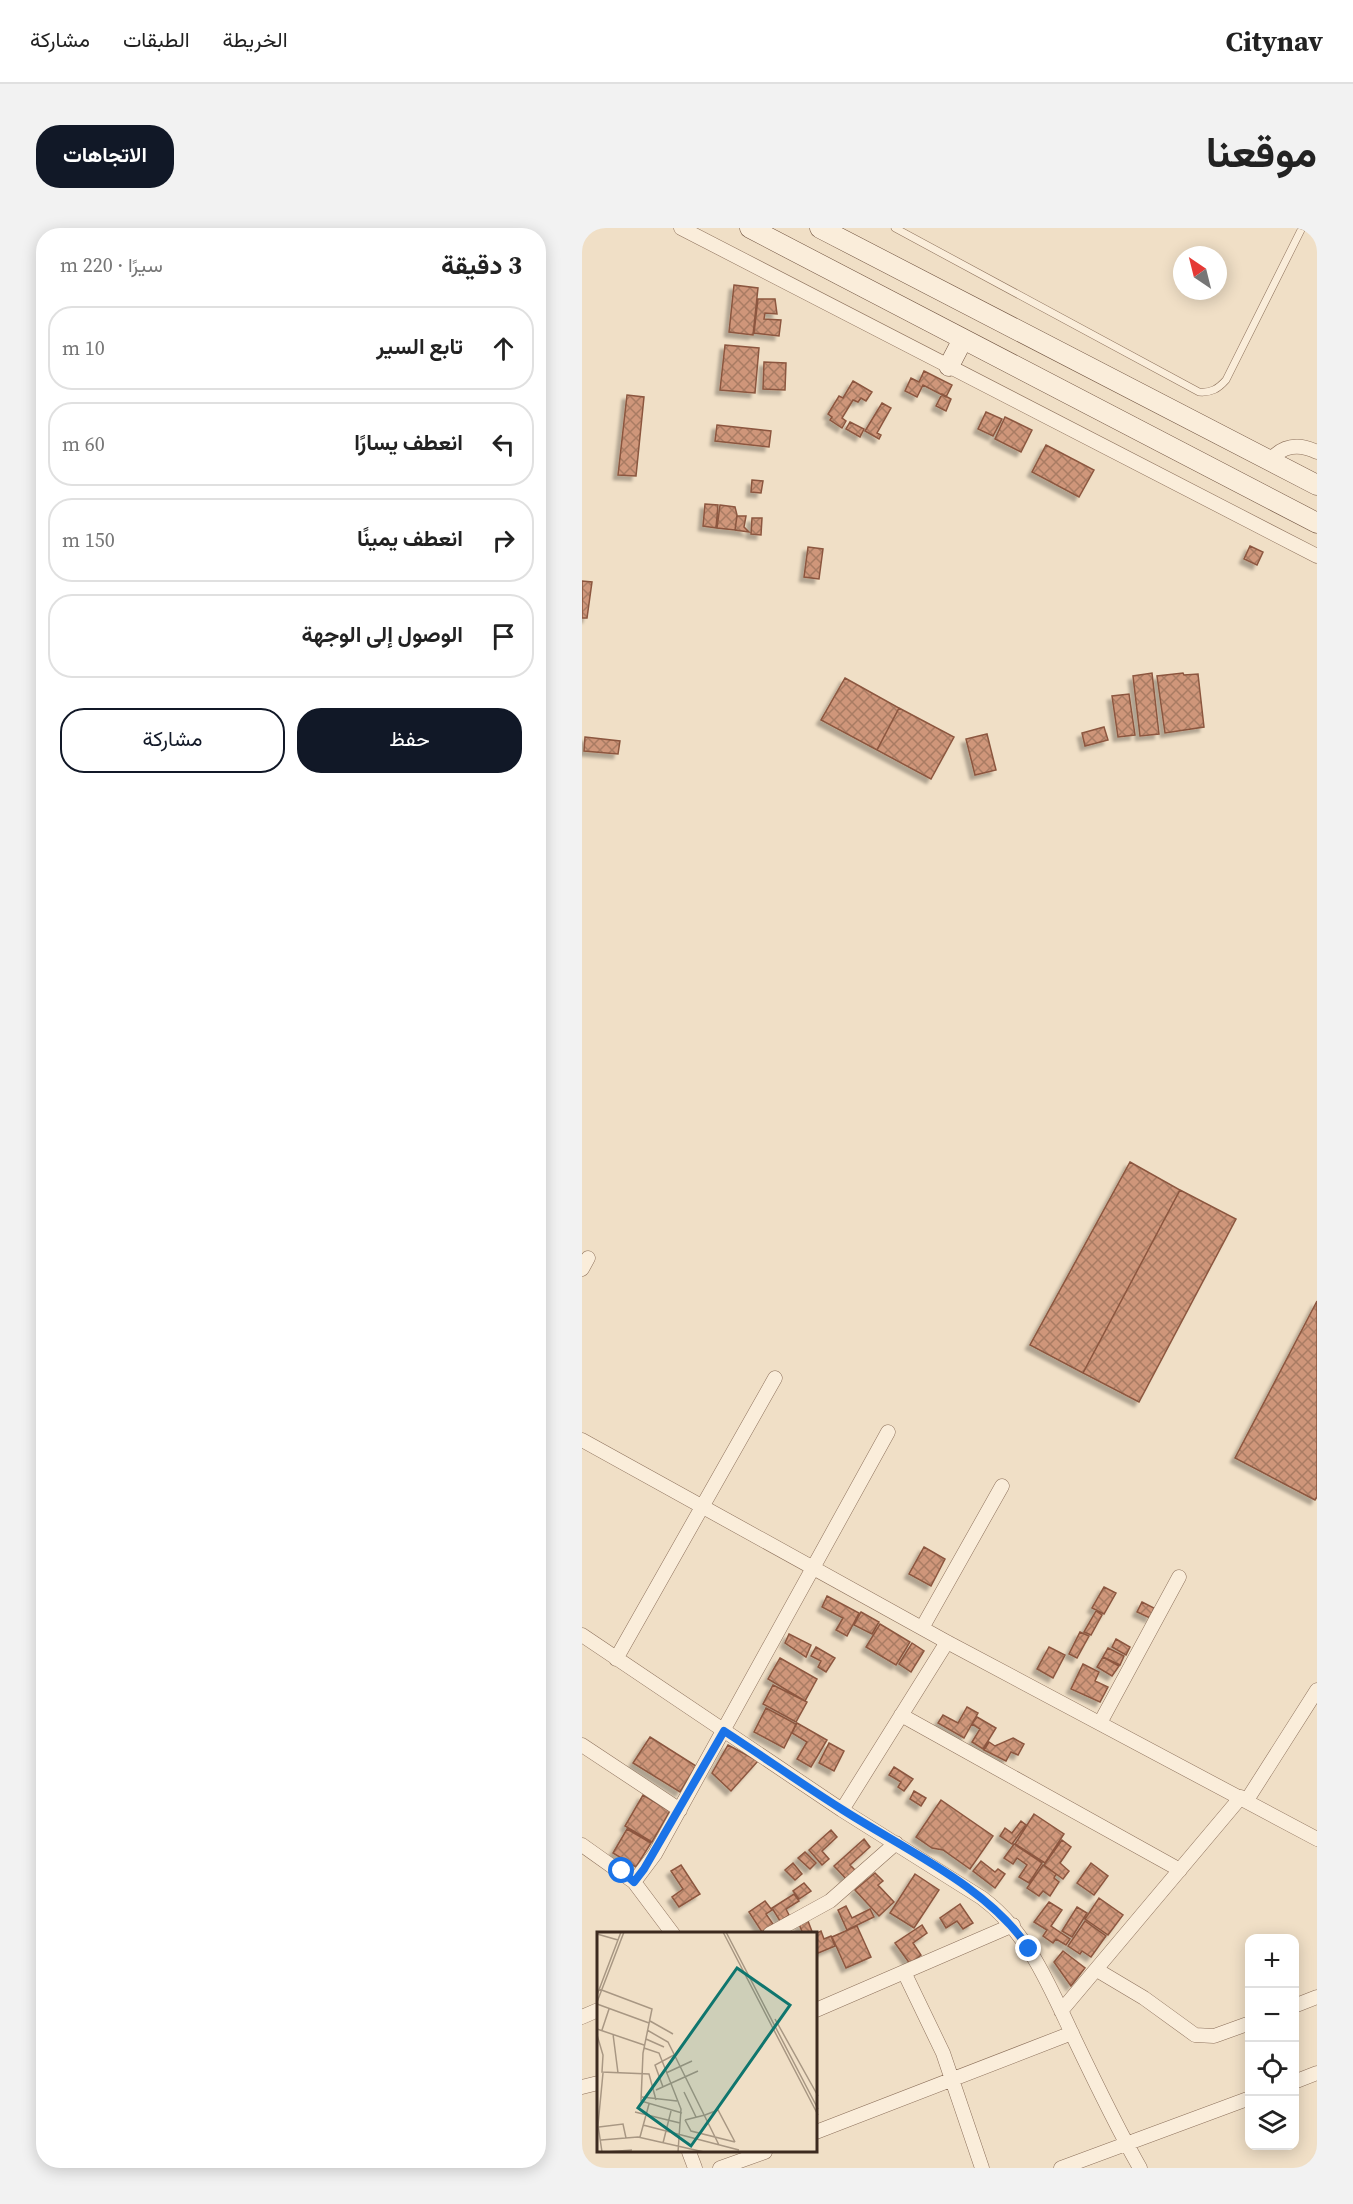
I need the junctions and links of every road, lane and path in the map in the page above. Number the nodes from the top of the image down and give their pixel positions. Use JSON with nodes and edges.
{"nodes":[{"id":1,"x":681,"y":228,"type":"edge"},
{"id":2,"x":750,"y":228,"type":"edge"},
{"id":3,"x":820,"y":228,"type":"edge"},
{"id":4,"x":895,"y":228,"type":"edge"},
{"id":5,"x":1302,"y":228,"type":"edge"},
{"id":6,"x":963,"y":339,"type":"junction"},
{"id":7,"x":949,"y":366,"type":"junction"},
{"id":8,"x":1317,"y":452,"type":"edge"},
{"id":9,"x":1269,"y":461,"type":"junction"},
{"id":10,"x":1317,"y":485,"type":"edge"},
{"id":11,"x":1317,"y":523,"type":"edge"},
{"id":12,"x":1317,"y":556,"type":"edge"},
{"id":13,"x":775,"y":1378,"type":"dead end"},
{"id":14,"x":888,"y":1432,"type":"dead end"},
{"id":15,"x":582,"y":1440,"type":"edge"},
{"id":16,"x":1002,"y":1486,"type":"dead end"},
{"id":17,"x":702,"y":1507,"type":"junction"},
{"id":18,"x":814,"y":1569,"type":"junction"},
{"id":19,"x":1179,"y":1577,"type":"dead end"},
{"id":20,"x":922,"y":1628,"type":"junction"},
{"id":21,"x":582,"y":1635,"type":"edge"},
{"id":22,"x":947,"y":1642,"type":"junction"},
{"id":23,"x":616,"y":1659,"type":"junction"},
{"id":24,"x":1317,"y":1690,"type":"edge"},
{"id":25,"x":901,"y":1715,"type":"junction"},
{"id":26,"x":1100,"y":1723,"type":"junction"},
{"id":27,"x":724,"y":1731,"type":"junction"},
{"id":28,"x":582,"y":1744,"type":"edge"},
{"id":29,"x":1244,"y":1799,"type":"junction"},
{"id":30,"x":680,"y":1810,"type":"junction"},
{"id":31,"x":842,"y":1810,"type":"junction"},
{"id":32,"x":1317,"y":1839,"type":"edge"},
{"id":33,"x":896,"y":1843,"type":"junction"},
{"id":34,"x":582,"y":1845,"type":"edge"},
{"id":35,"x":1180,"y":1870,"type":"junction"},
{"id":36,"x":634,"y":1882,"type":"junction"},
{"id":37,"x":1013,"y":1925,"type":"junction"},
{"id":38,"x":672,"y":1932,"type":"edge"},
{"id":39,"x":774,"y":1932,"type":"edge"},
{"id":40,"x":1097,"y":1970,"type":"junction"},
{"id":41,"x":904,"y":1972,"type":"junction"},
{"id":42,"x":1317,"y":1997,"type":"edge"},
{"id":43,"x":1299,"y":2004,"type":"edge"},
{"id":44,"x":818,"y":2009,"type":"edge"},
{"id":45,"x":597,"y":2010,"type":"edge"},
{"id":46,"x":1061,"y":2011,"type":"junction"},
{"id":47,"x":582,"y":2017,"type":"edge"},
{"id":48,"x":1245,"y":2025,"type":"edge"},
{"id":49,"x":1072,"y":2033,"type":"junction"},
{"id":50,"x":1317,"y":2073,"type":"edge"},
{"id":51,"x":954,"y":2080,"type":"junction"},
{"id":52,"x":1299,"y":2080,"type":"edge"},
{"id":53,"x":597,"y":2083,"type":"edge"},
{"id":54,"x":582,"y":2087,"type":"edge"},
{"id":55,"x":1245,"y":2100,"type":"edge"},
{"id":56,"x":818,"y":2131,"type":"edge"},
{"id":57,"x":1127,"y":2145,"type":"junction"},
{"id":58,"x":690,"y":2153,"type":"edge"},
{"id":59,"x":760,"y":2153,"type":"edge"},
{"id":60,"x":695,"y":2168,"type":"edge"},
{"id":61,"x":720,"y":2168,"type":"edge"},
{"id":62,"x":982,"y":2168,"type":"edge"},
{"id":63,"x":1062,"y":2168,"type":"edge"},
{"id":64,"x":1140,"y":2168,"type":"edge"}],
"edges":[{"from":1,"to":7,"type":"street"},
{"from":2,"to":6,"type":"main road"},
{"from":3,"to":9,"type":"main road"},
{"from":4,"to":5,"type":"lane"},
{"from":6,"to":7,"type":"main road"},
{"from":6,"to":11,"type":"main road"},
{"from":7,"to":12,"type":"street"},
{"from":8,"to":9,"type":"street"},
{"from":9,"to":10,"type":"main road"},
{"from":13,"to":17,"type":"street"},
{"from":14,"to":18,"type":"street"},
{"from":15,"to":17,"type":"street"},
{"from":16,"to":20,"type":"street"},
{"from":17,"to":18,"type":"street"},
{"from":17,"to":23,"type":"street"},
{"from":18,"to":20,"type":"street"},
{"from":18,"to":27,"type":"street"},
{"from":19,"to":26,"type":"street"},
{"from":20,"to":22,"type":"street"},
{"from":21,"to":23,"type":"street"},
{"from":22,"to":25,"type":"street"},
{"from":22,"to":26,"type":"street"},
{"from":23,"to":27,"type":"street"},
{"from":24,"to":29,"type":"street"},
{"from":25,"to":31,"type":"street"},
{"from":25,"to":35,"type":"street"},
{"from":26,"to":29,"type":"street"},
{"from":27,"to":30,"type":"street"},
{"from":27,"to":31,"type":"street"},
{"from":28,"to":30,"type":"street"},
{"from":29,"to":32,"type":"street"},
{"from":29,"to":35,"type":"street"},
{"from":30,"to":36,"type":"street"},
{"from":31,"to":33,"type":"street"},
{"from":33,"to":37,"type":"street"},
{"from":33,"to":39,"type":"street"},
{"from":34,"to":36,"type":"street"},
{"from":35,"to":40,"type":"street"},
{"from":36,"to":38,"type":"street"},
{"from":37,"to":41,"type":"street"},
{"from":37,"to":46,"type":"street"},
{"from":40,"to":46,"type":"street"},
{"from":40,"to":48,"type":"street"},
{"from":41,"to":44,"type":"street"},
{"from":41,"to":51,"type":"street"},
{"from":42,"to":43,"type":"street"},
{"from":45,"to":47,"type":"street"},
{"from":46,"to":49,"type":"street"},
{"from":49,"to":51,"type":"street"},
{"from":49,"to":57,"type":"street"},
{"from":50,"to":52,"type":"street"},
{"from":51,"to":56,"type":"street"},
{"from":51,"to":62,"type":"street"},
{"from":53,"to":54,"type":"street"},
{"from":55,"to":57,"type":"street"},
{"from":57,"to":63,"type":"street"},
{"from":57,"to":64,"type":"street"},
{"from":58,"to":60,"type":"street"},
{"from":59,"to":61,"type":"street"}]}
